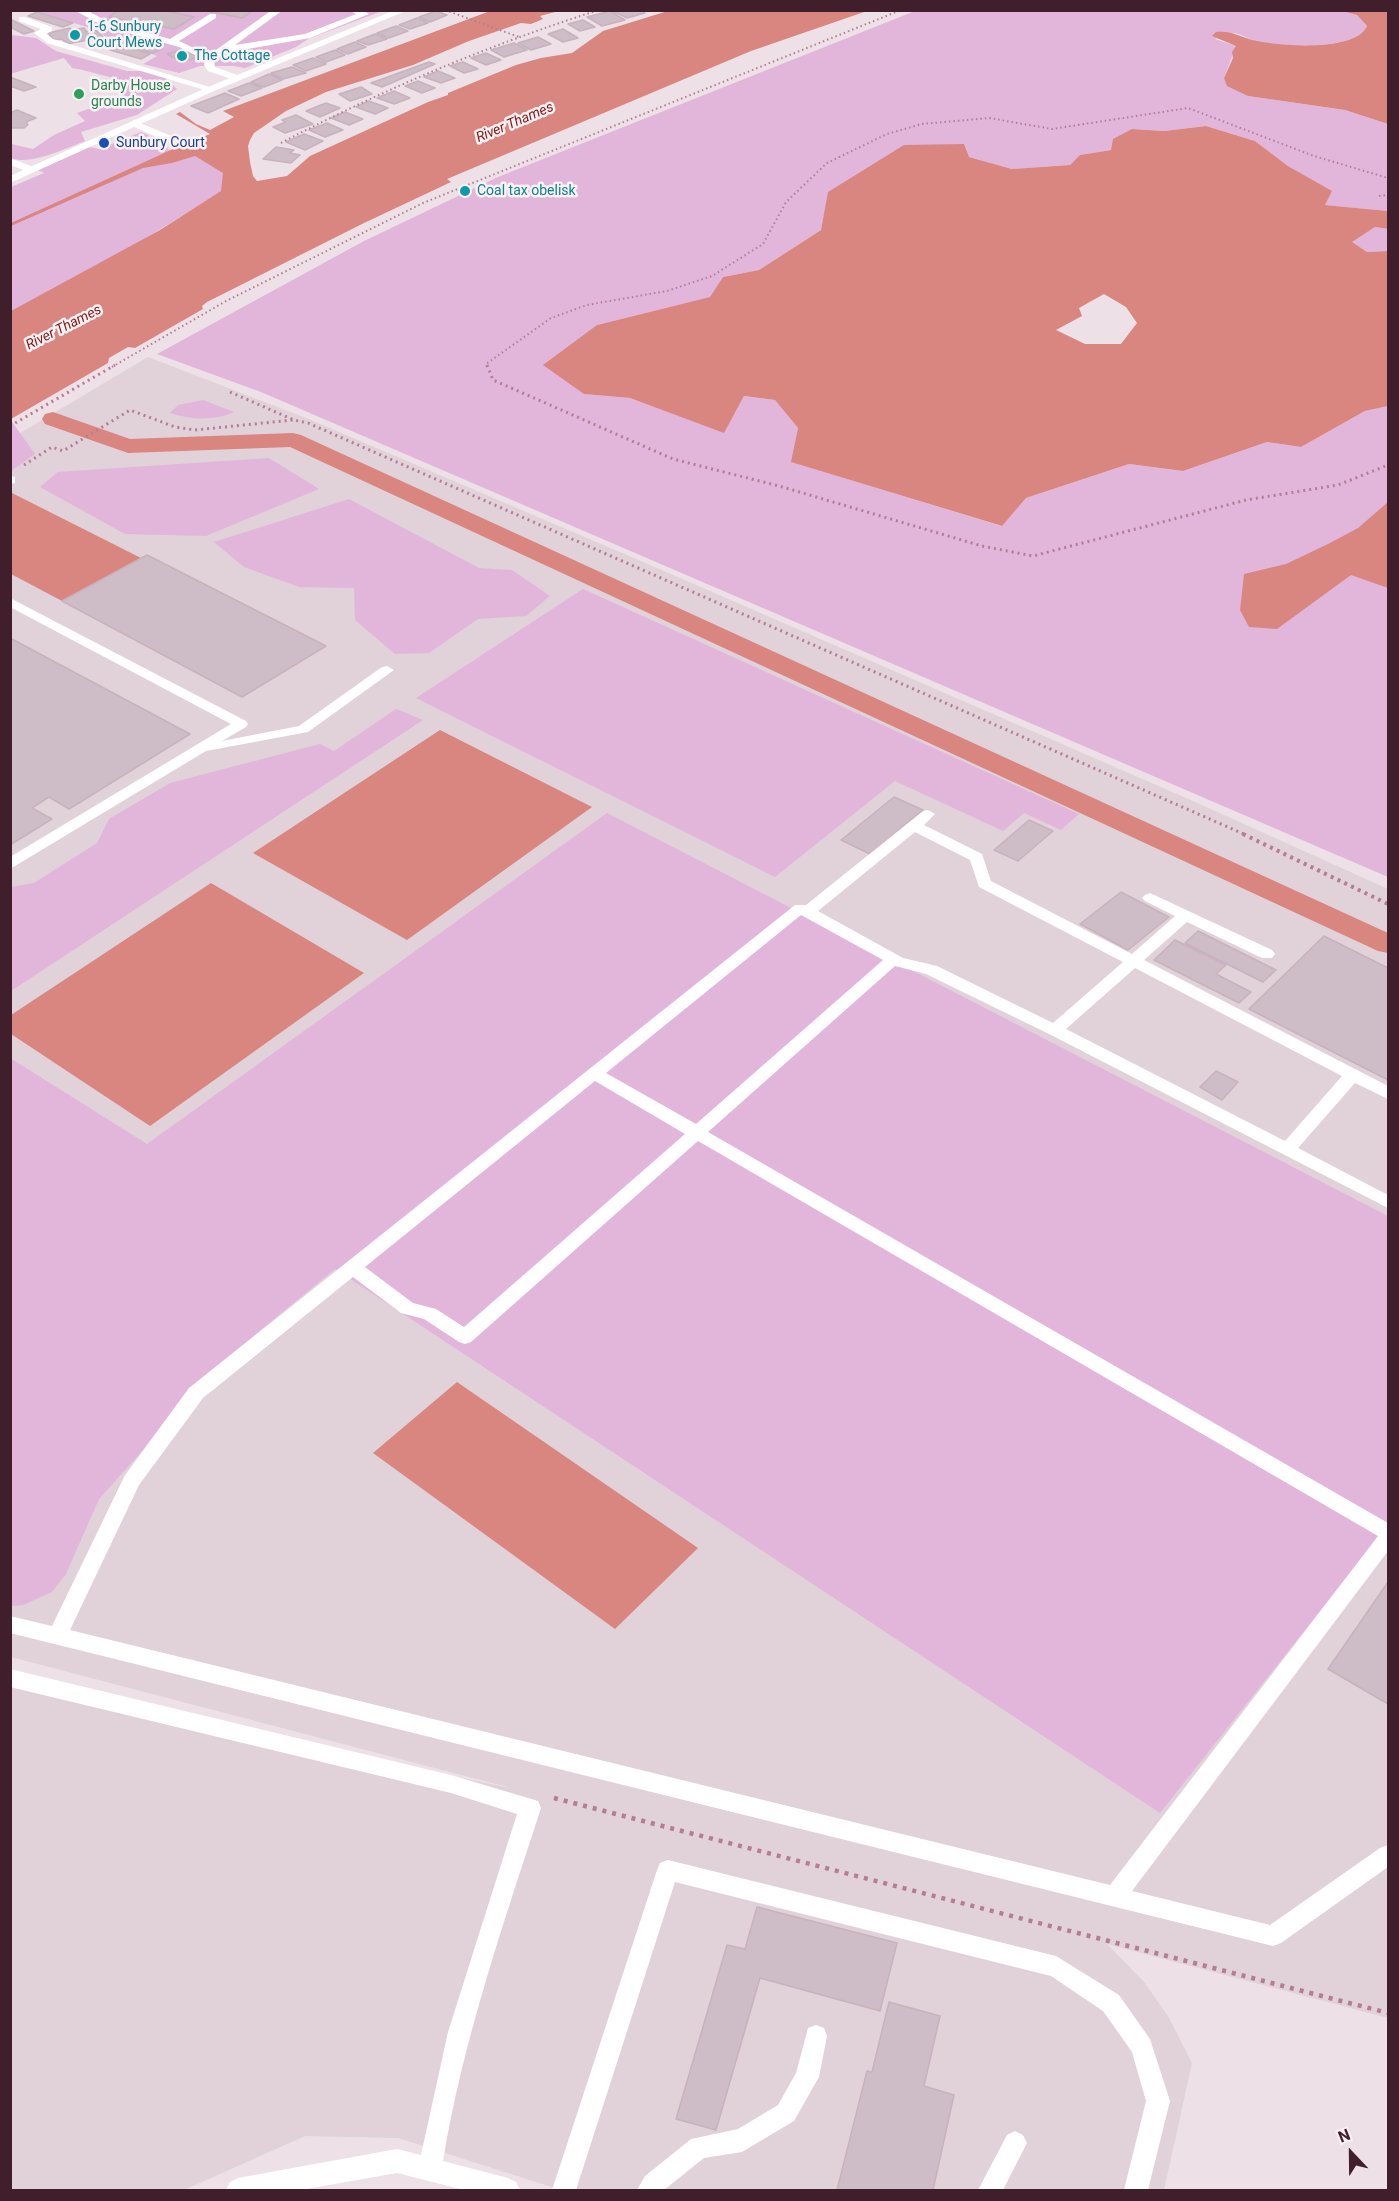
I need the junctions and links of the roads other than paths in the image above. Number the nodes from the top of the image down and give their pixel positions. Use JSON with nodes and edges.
{"nodes":[{"id":1,"x":78,"y":10,"type":"edge"},
{"id":2,"x":279,"y":10,"type":"edge"},
{"id":3,"x":354,"y":10,"type":"edge"},
{"id":4,"x":404,"y":10,"type":"edge"},
{"id":5,"x":368,"y":12,"type":"edge"},
{"id":6,"x":269,"y":14,"type":"edge"},
{"id":7,"x":213,"y":16,"type":"dead end"},
{"id":8,"x":21,"y":20,"type":"dead end"},
{"id":9,"x":171,"y":42,"type":"junction"},
{"id":10,"x":100,"y":44,"type":"dead end"},
{"id":11,"x":75,"y":50,"type":"junction"},
{"id":12,"x":225,"y":50,"type":"junction"},
{"id":13,"x":210,"y":59,"type":"junction"},
{"id":14,"x":237,"y":78,"type":"junction"},
{"id":15,"x":211,"y":89,"type":"junction"},
{"id":16,"x":135,"y":124,"type":"junction"},
{"id":17,"x":170,"y":139,"type":"dead end"},
{"id":18,"x":10,"y":161,"type":"edge"},
{"id":19,"x":32,"y":170,"type":"junction"},
{"id":20,"x":10,"y":180,"type":"edge"},
{"id":21,"x":10,"y":602,"type":"edge"},
{"id":22,"x":387,"y":670,"type":"dead end"},
{"id":23,"x":197,"y":750,"type":"junction"},
{"id":24,"x":928,"y":814,"type":"dead end"},
{"id":25,"x":915,"y":826,"type":"junction"},
{"id":26,"x":10,"y":864,"type":"edge"},
{"id":27,"x":1150,"y":898,"type":"dead end"},
{"id":28,"x":807,"y":912,"type":"junction"},
{"id":29,"x":1186,"y":915,"type":"junction"},
{"id":30,"x":1267,"y":954,"type":"dead end"},
{"id":31,"x":894,"y":959,"type":"junction"},
{"id":32,"x":1131,"y":962,"type":"junction"},
{"id":33,"x":1055,"y":1030,"type":"junction"},
{"id":34,"x":595,"y":1074,"type":"junction"},
{"id":35,"x":1353,"y":1075,"type":"junction"},
{"id":36,"x":1389,"y":1093,"type":"edge"},
{"id":37,"x":697,"y":1132,"type":"junction"},
{"id":38,"x":1287,"y":1150,"type":"junction"},
{"id":39,"x":1389,"y":1202,"type":"edge"},
{"id":40,"x":354,"y":1268,"type":"junction"},
{"id":41,"x":1389,"y":1532,"type":"edge"},
{"id":42,"x":1389,"y":1537,"type":"edge"},
{"id":43,"x":10,"y":1624,"type":"edge"},
{"id":44,"x":57,"y":1637,"type":"junction"},
{"id":45,"x":10,"y":1678,"type":"edge"},
{"id":46,"x":1389,"y":1855,"type":"edge"},
{"id":47,"x":1114,"y":1897,"type":"junction"},
{"id":48,"x":816,"y":2036,"type":"dead end"},
{"id":49,"x":1015,"y":2142,"type":"dead end"},
{"id":50,"x":430,"y":2170,"type":"junction"},
{"id":51,"x":238,"y":2190,"type":"edge"},
{"id":52,"x":508,"y":2190,"type":"edge"},
{"id":53,"x":564,"y":2190,"type":"edge"},
{"id":54,"x":650,"y":2190,"type":"edge"},
{"id":55,"x":990,"y":2190,"type":"edge"},
{"id":56,"x":1136,"y":2190,"type":"edge"}],
"edges":[{"from":1,"to":9,"type":"street"},
{"from":2,"to":6,"type":"street"},
{"from":3,"to":5,"type":"street"},
{"from":4,"to":14,"type":"street"},
{"from":5,"to":12,"type":"street"},
{"from":6,"to":12,"type":"street"},
{"from":7,"to":9,"type":"street"},
{"from":8,"to":11,"type":"street"},
{"from":9,"to":13,"type":"street"},
{"from":10,"to":11,"type":"street"},
{"from":11,"to":15,"type":"street"},
{"from":12,"to":13,"type":"street"},
{"from":13,"to":14,"type":"street"},
{"from":14,"to":15,"type":"street"},
{"from":15,"to":16,"type":"street"},
{"from":16,"to":17,"type":"street"},
{"from":16,"to":19,"type":"street"},
{"from":18,"to":19,"type":"street"},
{"from":19,"to":20,"type":"street"},
{"from":21,"to":23,"type":"street"},
{"from":22,"to":23,"type":"street"},
{"from":23,"to":26,"type":"street"},
{"from":24,"to":25,"type":"street"},
{"from":25,"to":28,"type":"street"},
{"from":25,"to":32,"type":"street"},
{"from":27,"to":29,"type":"street"},
{"from":28,"to":31,"type":"street"},
{"from":28,"to":34,"type":"street"},
{"from":29,"to":30,"type":"street"},
{"from":29,"to":32,"type":"street"},
{"from":31,"to":33,"type":"street"},
{"from":31,"to":37,"type":"street"},
{"from":32,"to":33,"type":"street"},
{"from":32,"to":35,"type":"street"},
{"from":33,"to":38,"type":"street"},
{"from":34,"to":37,"type":"street"},
{"from":34,"to":40,"type":"street"},
{"from":35,"to":36,"type":"street"},
{"from":35,"to":38,"type":"street"},
{"from":37,"to":40,"type":"street"},
{"from":37,"to":41,"type":"street"},
{"from":38,"to":39,"type":"street"},
{"from":40,"to":44,"type":"street"},
{"from":42,"to":47,"type":"street"},
{"from":43,"to":44,"type":"street"},
{"from":44,"to":47,"type":"street"},
{"from":45,"to":50,"type":"street"},
{"from":46,"to":47,"type":"street"},
{"from":48,"to":54,"type":"street"},
{"from":49,"to":55,"type":"street"},
{"from":50,"to":51,"type":"street"},
{"from":50,"to":52,"type":"street"},
{"from":53,"to":56,"type":"street"}]}
